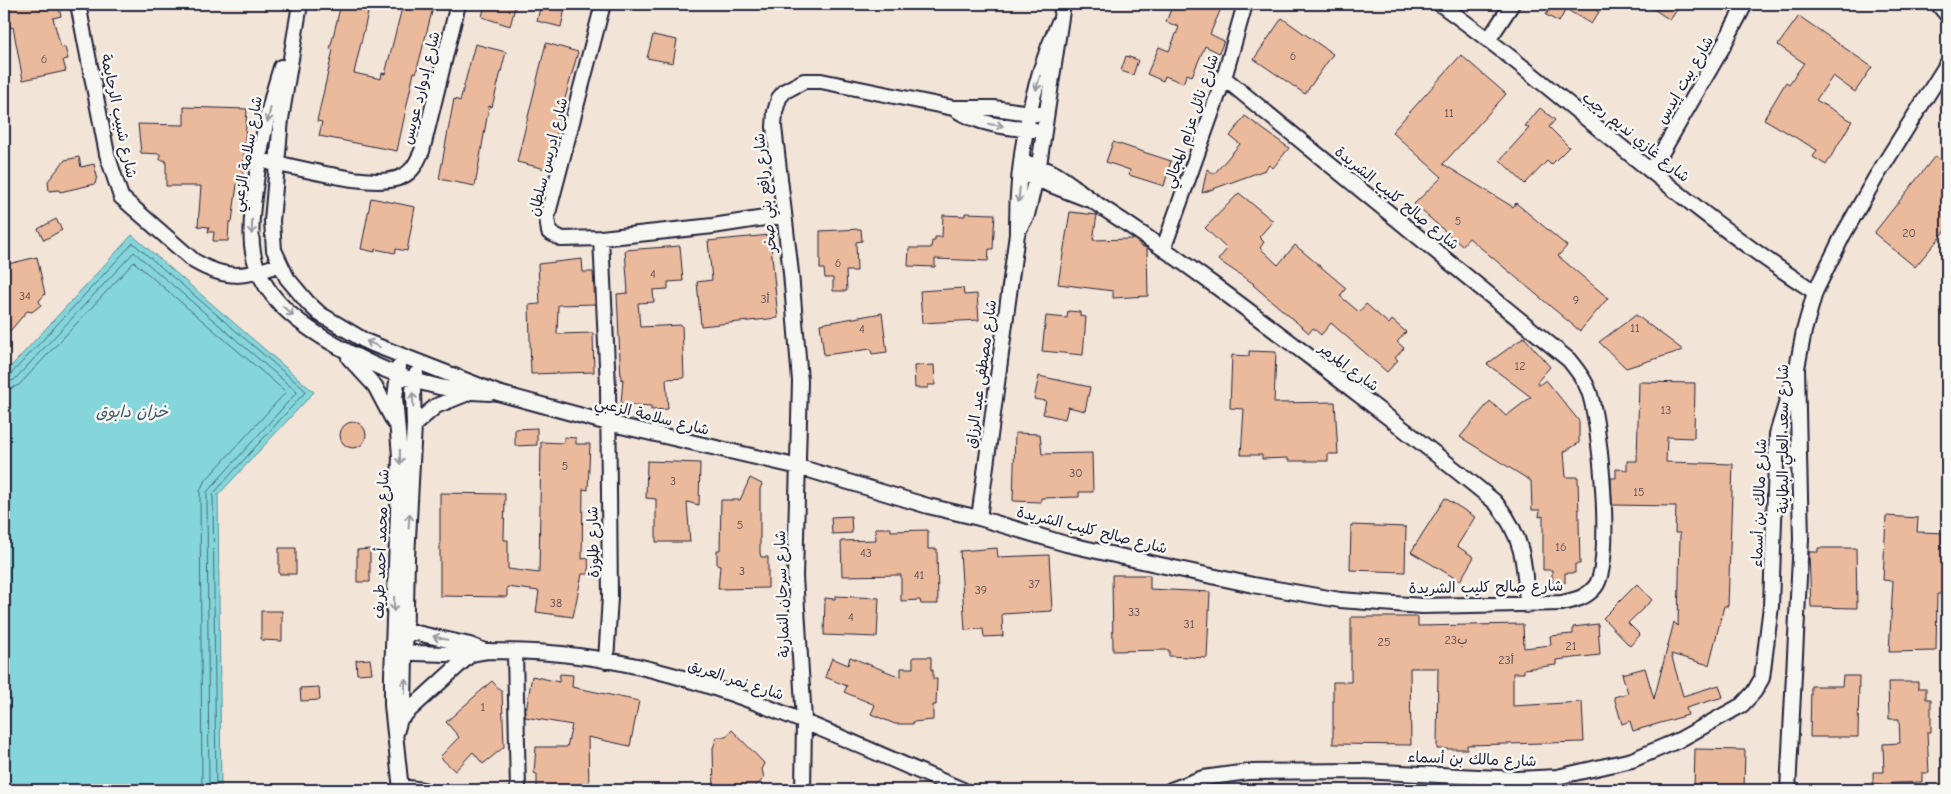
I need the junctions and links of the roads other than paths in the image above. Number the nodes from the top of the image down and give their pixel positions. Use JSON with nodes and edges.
{"nodes":[{"id":1,"x":78,"y":4,"type":"edge"},
{"id":2,"x":300,"y":4,"type":"edge"},
{"id":3,"x":458,"y":4,"type":"edge"},
{"id":4,"x":602,"y":4,"type":"edge"},
{"id":5,"x":1063,"y":4,"type":"edge"},
{"id":6,"x":1245,"y":4,"type":"edge"},
{"id":7,"x":1440,"y":4,"type":"edge"},
{"id":8,"x":1512,"y":4,"type":"edge"},
{"id":9,"x":1745,"y":4,"type":"edge"},
{"id":10,"x":1938,"y":4,"type":"edge"},
{"id":11,"x":1947,"y":15,"type":"edge"},
{"id":12,"x":1059,"y":22,"type":"junction"},
{"id":13,"x":294,"y":35,"type":"junction"},
{"id":14,"x":1489,"y":39,"type":"junction"},
{"id":15,"x":1947,"y":64,"type":"edge"},
{"id":16,"x":1224,"y":78,"type":"junction"},
{"id":17,"x":952,"y":108,"type":"junction"},
{"id":18,"x":1030,"y":112,"type":"junction"},
{"id":19,"x":1045,"y":115,"type":"junction"},
{"id":20,"x":1026,"y":129,"type":"junction"},
{"id":21,"x":1043,"y":130,"type":"junction"},
{"id":22,"x":259,"y":161,"type":"junction"},
{"id":23,"x":277,"y":164,"type":"junction"},
{"id":24,"x":1022,"y":167,"type":"junction"},
{"id":25,"x":1651,"y":171,"type":"junction"},
{"id":26,"x":1038,"y":172,"type":"junction"},
{"id":27,"x":784,"y":215,"type":"junction"},
{"id":28,"x":1017,"y":234,"type":"junction"},
{"id":29,"x":601,"y":238,"type":"junction"},
{"id":30,"x":1164,"y":247,"type":"junction"},
{"id":31,"x":280,"y":264,"type":"junction"},
{"id":32,"x":259,"y":272,"type":"junction"},
{"id":33,"x":1815,"y":292,"type":"junction"},
{"id":34,"x":334,"y":344,"type":"junction"},
{"id":35,"x":401,"y":356,"type":"junction"},
{"id":36,"x":418,"y":363,"type":"junction"},
{"id":37,"x":1796,"y":368,"type":"junction"},
{"id":38,"x":397,"y":375,"type":"junction"},
{"id":39,"x":414,"y":380,"type":"junction"},
{"id":40,"x":470,"y":393,"type":"junction"},
{"id":41,"x":498,"y":393,"type":"junction"},
{"id":42,"x":608,"y":423,"type":"junction"},
{"id":43,"x":414,"y":425,"type":"junction"},
{"id":44,"x":397,"y":429,"type":"junction"},
{"id":45,"x":799,"y":467,"type":"junction"},
{"id":46,"x":979,"y":518,"type":"junction"},
{"id":47,"x":1527,"y":605,"type":"junction"},
{"id":48,"x":400,"y":629,"type":"junction"},
{"id":49,"x":486,"y":651,"type":"junction"},
{"id":50,"x":400,"y":653,"type":"junction"},
{"id":51,"x":515,"y":653,"type":"junction"},
{"id":52,"x":471,"y":654,"type":"junction"},
{"id":53,"x":606,"y":661,"type":"junction"},
{"id":54,"x":403,"y":716,"type":"junction"},
{"id":55,"x":804,"y":720,"type":"junction"},
{"id":56,"x":396,"y":734,"type":"junction"},
{"id":57,"x":401,"y":789,"type":"edge"},
{"id":58,"x":423,"y":790,"type":"edge"},
{"id":59,"x":518,"y":790,"type":"edge"},
{"id":60,"x":803,"y":790,"type":"edge"},
{"id":61,"x":963,"y":790,"type":"edge"},
{"id":62,"x":1171,"y":790,"type":"edge"},
{"id":63,"x":1788,"y":790,"type":"edge"}],
"edges":[{"from":1,"to":32,"type":"street","name":"شارع شبيب الرحايمة"},
{"from":2,"to":13,"type":"street","name":"شارع سلامة الزعبي"},
{"from":3,"to":23,"type":"street","name":"شارع إدوارد عويس"},
{"from":4,"to":29,"type":"street","name":"شارع إدريس سلطان"},
{"from":5,"to":12,"type":"street"},
{"from":6,"to":16,"type":"street","name":"شارع نائل عزام المجالي"},
{"from":7,"to":14,"type":"street","name":"شارع غازي نديم رجب"},
{"from":8,"to":14,"type":"street"},
{"from":9,"to":25,"type":"street","name":"شارع بيت إيدس"},
{"from":10,"to":11,"type":"street"},
{"from":12,"to":18,"type":"street","name":"شارع مصطفى عبد الرزاق","one_way":true},
{"from":12,"to":19,"type":"street","name":"شارع مصطفى عبد الرزاق"},
{"from":13,"to":22,"type":"street","name":"شارع سلامة الزعبي","one_way":true},
{"from":13,"to":23,"type":"street","name":"شارع سلامة الزعبي"},
{"from":14,"to":25,"type":"street","name":"شارع غازي نديم رجب"},
{"from":15,"to":33,"type":"street","name":"شارع سعد العلي البطاينة"},
{"from":16,"to":30,"type":"street","name":"شارع نائل عزام المجالي"},
{"from":16,"to":47,"type":"street","name":"شارع صالح كليب الشريدة"},
{"from":17,"to":18,"type":"street","name":"شارع رافع بني صخر"},
{"from":17,"to":20,"type":"street","name":"شارع رافع بني صخر","one_way":true},
{"from":17,"to":27,"type":"street","name":"شارع رافع بني صخر"},
{"from":18,"to":19,"type":"street","name":"شارع رافع بني صخر"},
{"from":18,"to":20,"type":"street","name":"شارع مصطفى عبد الرزاق"},
{"from":19,"to":21,"type":"street","name":"شارع مصطفى عبد الرزاق"},
{"from":20,"to":21,"type":"street","name":"شارع رافع بني صخر"},
{"from":20,"to":24,"type":"street","name":"شارع مصطفى عبد الرزاق"},
{"from":21,"to":26,"type":"street","name":"شارع مصطفى عبد الرزاق"},
{"from":22,"to":23,"type":"street","name":"شارع إدوارد عويس"},
{"from":22,"to":32,"type":"street","name":"شارع سلامة الزعبي","one_way":true},
{"from":23,"to":31,"type":"street","name":"شارع سلامة الزعبي"},
{"from":24,"to":26,"type":"street","name":"شارع المرمر"},
{"from":24,"to":28,"type":"street","name":"شارع مصطفى عبد الرزاق","one_way":true},
{"from":25,"to":33,"type":"street","name":"شارع غازي نديم رجب"},
{"from":26,"to":28,"type":"street","name":"شارع مصطفى عبد الرزاق"},
{"from":26,"to":30,"type":"street","name":"شارع المرمر"},
{"from":27,"to":29,"type":"street","name":"شارع إدريس سلطان"},
{"from":27,"to":45,"type":"street","name":"شارع رافع بني صخر"},
{"from":28,"to":46,"type":"street","name":"شارع مصطفى عبد الرزاق"},
{"from":29,"to":42,"type":"street","name":"شارع طلوزة"},
{"from":30,"to":47,"type":"street","name":"شارع المرمر"},
{"from":31,"to":32,"type":"street","name":"شارع شبيب الرحايمة"},
{"from":35,"to":31,"type":"street","name":"شارع سلامة الزعبي","one_way":true},
{"from":32,"to":34,"type":"street","name":"شارع سلامة الزعبي","one_way":true},
{"from":33,"to":37,"type":"street","name":"شارع سعد العلي البطاينة"},
{"from":34,"to":38,"type":"street","name":"شارع سلامة الزعبي"},
{"from":34,"to":44,"type":"street"},
{"from":35,"to":36,"type":"street","name":"شارع سلامة الزعبي"},
{"from":35,"to":38,"type":"street","name":"شارع محمد أحمد طريف"},
{"from":36,"to":39,"type":"street","name":"شارع محمد أحمد طريف"},
{"from":36,"to":41,"type":"street","name":"شارع سلامة الزعبي"},
{"from":37,"to":62,"type":"street","name":"شارع مالك بن أسماء"},
{"from":37,"to":63,"type":"street","name":"شارع سعد العلي البطاينة"},
{"from":38,"to":39,"type":"street","name":"شارع سلامة الزعبي"},
{"from":38,"to":44,"type":"street","name":"شارع محمد أحمد طريف"},
{"from":39,"to":40,"type":"street","name":"شارع سلامة الزعبي"},
{"from":43,"to":39,"type":"street","name":"شارع محمد أحمد طريف","one_way":true},
{"from":40,"to":41,"type":"street","name":"شارع سلامة الزعبي"},
{"from":40,"to":43,"type":"street"},
{"from":41,"to":42,"type":"street","name":"شارع سلامة الزعبي"},
{"from":42,"to":45,"type":"street","name":"شارع سلامة الزعبي"},
{"from":42,"to":53,"type":"street","name":"شارع طلوزة"},
{"from":48,"to":43,"type":"street","name":"شارع محمد أحمد طريف","one_way":true},
{"from":44,"to":48,"type":"street","name":"شارع محمد أحمد طريف","one_way":true},
{"from":45,"to":46,"type":"street","name":"شارع صالح كليب الشريدة"},
{"from":45,"to":55,"type":"street","name":"شارع سرحان النمارنة"},
{"from":46,"to":47,"type":"street","name":"شارع صالح كليب الشريدة"},
{"from":49,"to":48,"type":"street","name":"شارع نمر العريق","one_way":true},
{"from":48,"to":50,"type":"street","name":"شارع محمد أحمد طريف"},
{"from":49,"to":51,"type":"street","name":"شارع نمر العريق"},
{"from":49,"to":52,"type":"street","name":"شارع نمر العريق"},
{"from":50,"to":52,"type":"street","name":"شارع نمر العريق"},
{"from":54,"to":50,"type":"street","name":"شارع محمد أحمد طريف","one_way":true},
{"from":50,"to":56,"type":"street","name":"شارع محمد أحمد طريف"},
{"from":51,"to":53,"type":"street","name":"شارع نمر العريق"},
{"from":51,"to":59,"type":"street"},
{"from":52,"to":54,"type":"street"},
{"from":53,"to":55,"type":"street","name":"شارع نمر العريق"},
{"from":54,"to":56,"type":"street","name":"شارع محمد أحمد طريف"},
{"from":55,"to":60,"type":"street","name":"شارع سرحان النمارنة"},
{"from":55,"to":61,"type":"street","name":"شارع نمر العريق"},
{"from":56,"to":57,"type":"street","name":"شارع محمد أحمد طريف"},
{"from":57,"to":58,"type":"street"}]}
